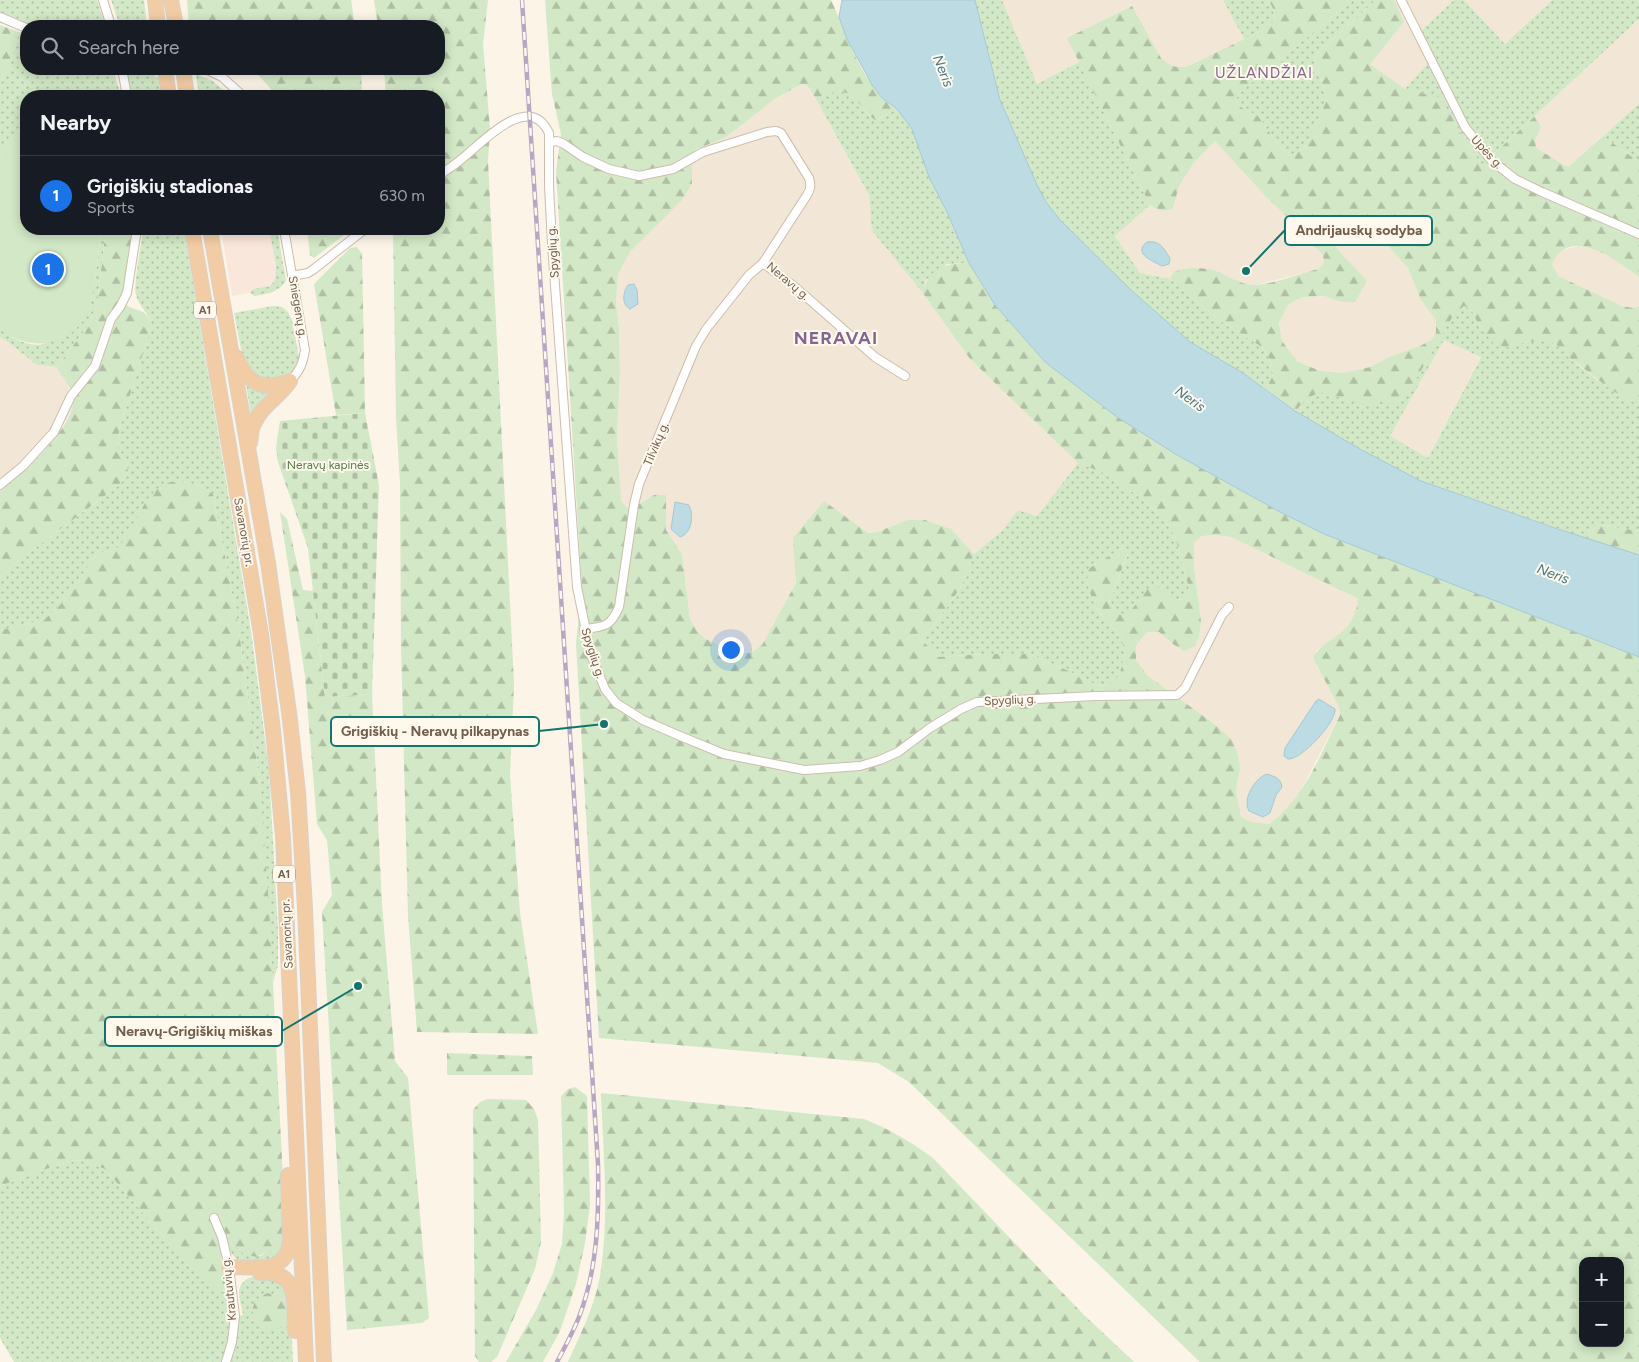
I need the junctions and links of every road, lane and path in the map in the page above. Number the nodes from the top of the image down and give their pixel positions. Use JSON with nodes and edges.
{"nodes":[{"id":1,"x":102,"y":0,"type":"edge"},
{"id":2,"x":155,"y":0,"type":"edge"},
{"id":3,"x":171,"y":0,"type":"edge"},
{"id":4,"x":1401,"y":0,"type":"edge"},
{"id":5,"x":0,"y":17,"type":"edge"},
{"id":6,"x":109,"y":20,"type":"edge"},
{"id":7,"x":157,"y":20,"type":"edge"},
{"id":8,"x":175,"y":20,"type":"edge"},
{"id":9,"x":20,"y":25,"type":"edge"},
{"id":10,"x":123,"y":75,"type":"edge"},
{"id":11,"x":166,"y":75,"type":"edge"},
{"id":12,"x":184,"y":75,"type":"edge"},
{"id":13,"x":218,"y":75,"type":"edge"},
{"id":14,"x":126,"y":90,"type":"edge"},
{"id":15,"x":169,"y":90,"type":"edge"},
{"id":16,"x":186,"y":90,"type":"edge"},
{"id":17,"x":236,"y":90,"type":"edge"},
{"id":18,"x":550,"y":142,"type":"junction"},
{"id":19,"x":445,"y":172,"type":"edge"},
{"id":20,"x":1639,"y":234,"type":"edge"},
{"id":21,"x":136,"y":235,"type":"edge"},
{"id":22,"x":193,"y":235,"type":"edge"},
{"id":23,"x":211,"y":235,"type":"edge"},
{"id":24,"x":285,"y":235,"type":"edge"},
{"id":25,"x":357,"y":235,"type":"edge"},
{"id":26,"x":763,"y":263,"type":"junction"},
{"id":27,"x":292,"y":276,"type":"junction"},
{"id":28,"x":228,"y":338,"type":"junction"},
{"id":29,"x":905,"y":376,"type":"dead end"},
{"id":30,"x":290,"y":381,"type":"junction"},
{"id":31,"x":249,"y":457,"type":"junction"},
{"id":32,"x":0,"y":485,"type":"edge"},
{"id":33,"x":1229,"y":607,"type":"dead end"},
{"id":34,"x":584,"y":629,"type":"junction"},
{"id":35,"x":283,"y":837,"type":"junction"},
{"id":36,"x":214,"y":1218,"type":"dead end"},
{"id":37,"x":229,"y":1271,"type":"junction"},
{"id":38,"x":226,"y":1362,"type":"edge"},
{"id":39,"x":297,"y":1362,"type":"edge"},
{"id":40,"x":306,"y":1362,"type":"edge"},
{"id":41,"x":324,"y":1362,"type":"edge"}],
"edges":[{"from":1,"to":6,"type":"street"},
{"from":2,"to":7,"type":"highway"},
{"from":3,"to":8,"type":"highway"},
{"from":4,"to":20,"type":"street","name":"Upės g."},
{"from":5,"to":9,"type":"street"},
{"from":10,"to":14,"type":"street"},
{"from":11,"to":15,"type":"highway"},
{"from":12,"to":16,"type":"highway"},
{"from":13,"to":17,"type":"street"},
{"from":18,"to":19,"type":"street"},
{"from":18,"to":26,"type":"street","name":"Neravų g."},
{"from":18,"to":34,"type":"street","name":"Spyglių g."},
{"from":21,"to":32,"type":"street"},
{"from":22,"to":35,"type":"highway","name":"Savanorių pr.","number":"A1"},
{"from":23,"to":28,"type":"highway","number":"A1"},
{"from":24,"to":27,"type":"street","name":"Sniegenų g."},
{"from":25,"to":27,"type":"street"},
{"from":26,"to":29,"type":"street","name":"Neravų g."},
{"from":26,"to":34,"type":"street","name":"Tilvikų g."},
{"from":27,"to":30,"type":"street","name":"Sniegenų g."},
{"from":28,"to":30,"type":"highway"},
{"from":28,"to":31,"type":"highway","number":"A1"},
{"from":30,"to":31,"type":"highway"},
{"from":31,"to":41,"type":"highway","name":"Savanorių pr.","number":"A1"},
{"from":33,"to":34,"type":"street","name":"Spyglių g."},
{"from":35,"to":37,"type":"highway"},
{"from":35,"to":40,"type":"highway","name":"Savanorių pr.","number":"A1"},
{"from":36,"to":37,"type":"street","name":"Krautuvių g."},
{"from":37,"to":38,"type":"street","name":"Krautuvių g."},
{"from":37,"to":39,"type":"highway"}]}
